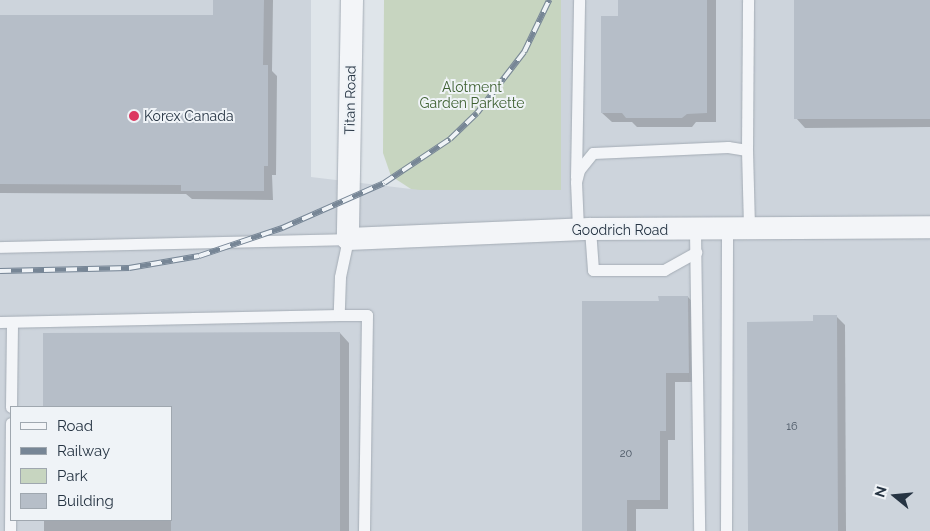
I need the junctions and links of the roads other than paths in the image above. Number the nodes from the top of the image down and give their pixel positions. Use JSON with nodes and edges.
{"nodes":[{"id":1,"x":352,"y":0,"type":"edge"},
{"id":2,"x":579,"y":0,"type":"edge"},
{"id":3,"x":748,"y":0,"type":"edge"},
{"id":4,"x":747,"y":150,"type":"junction"},
{"id":5,"x":576,"y":182,"type":"junction"},
{"id":6,"x":930,"y":227,"type":"edge"},
{"id":7,"x":584,"y":229,"type":"junction"},
{"id":8,"x":738,"y":229,"type":"junction"},
{"id":9,"x":348,"y":239,"type":"junction"},
{"id":10,"x":696,"y":241,"type":"junction"},
{"id":11,"x":0,"y":247,"type":"edge"},
{"id":12,"x":339,"y":315,"type":"junction"},
{"id":13,"x":0,"y":322,"type":"edge"},
{"id":14,"x":12,"y":322,"type":"junction"},
{"id":15,"x":11,"y":406,"type":"edge"},
{"id":16,"x":364,"y":531,"type":"edge"},
{"id":17,"x":699,"y":531,"type":"edge"},
{"id":18,"x":726,"y":531,"type":"edge"}],
"edges":[{"from":1,"to":9,"type":"street","name":"Titan Road"},
{"from":2,"to":5,"type":"lane"},
{"from":3,"to":4,"type":"lane"},
{"from":4,"to":5,"type":"lane"},
{"from":4,"to":8,"type":"lane"},
{"from":5,"to":7,"type":"lane"},
{"from":6,"to":8,"type":"street","name":"Goodrich Road"},
{"from":7,"to":9,"type":"street","name":"Goodrich Road"},
{"from":7,"to":10,"type":"street","name":"Goodrich Road"},
{"from":7,"to":10,"type":"lane"},
{"from":8,"to":10,"type":"street","name":"Goodrich Road"},
{"from":8,"to":18,"type":"lane"},
{"from":9,"to":11,"type":"lane"},
{"from":9,"to":12,"type":"lane"},
{"from":10,"to":17,"type":"lane"},
{"from":12,"to":14,"type":"lane"},
{"from":12,"to":16,"type":"lane"},
{"from":13,"to":14,"type":"lane"},
{"from":14,"to":15,"type":"lane"}]}
